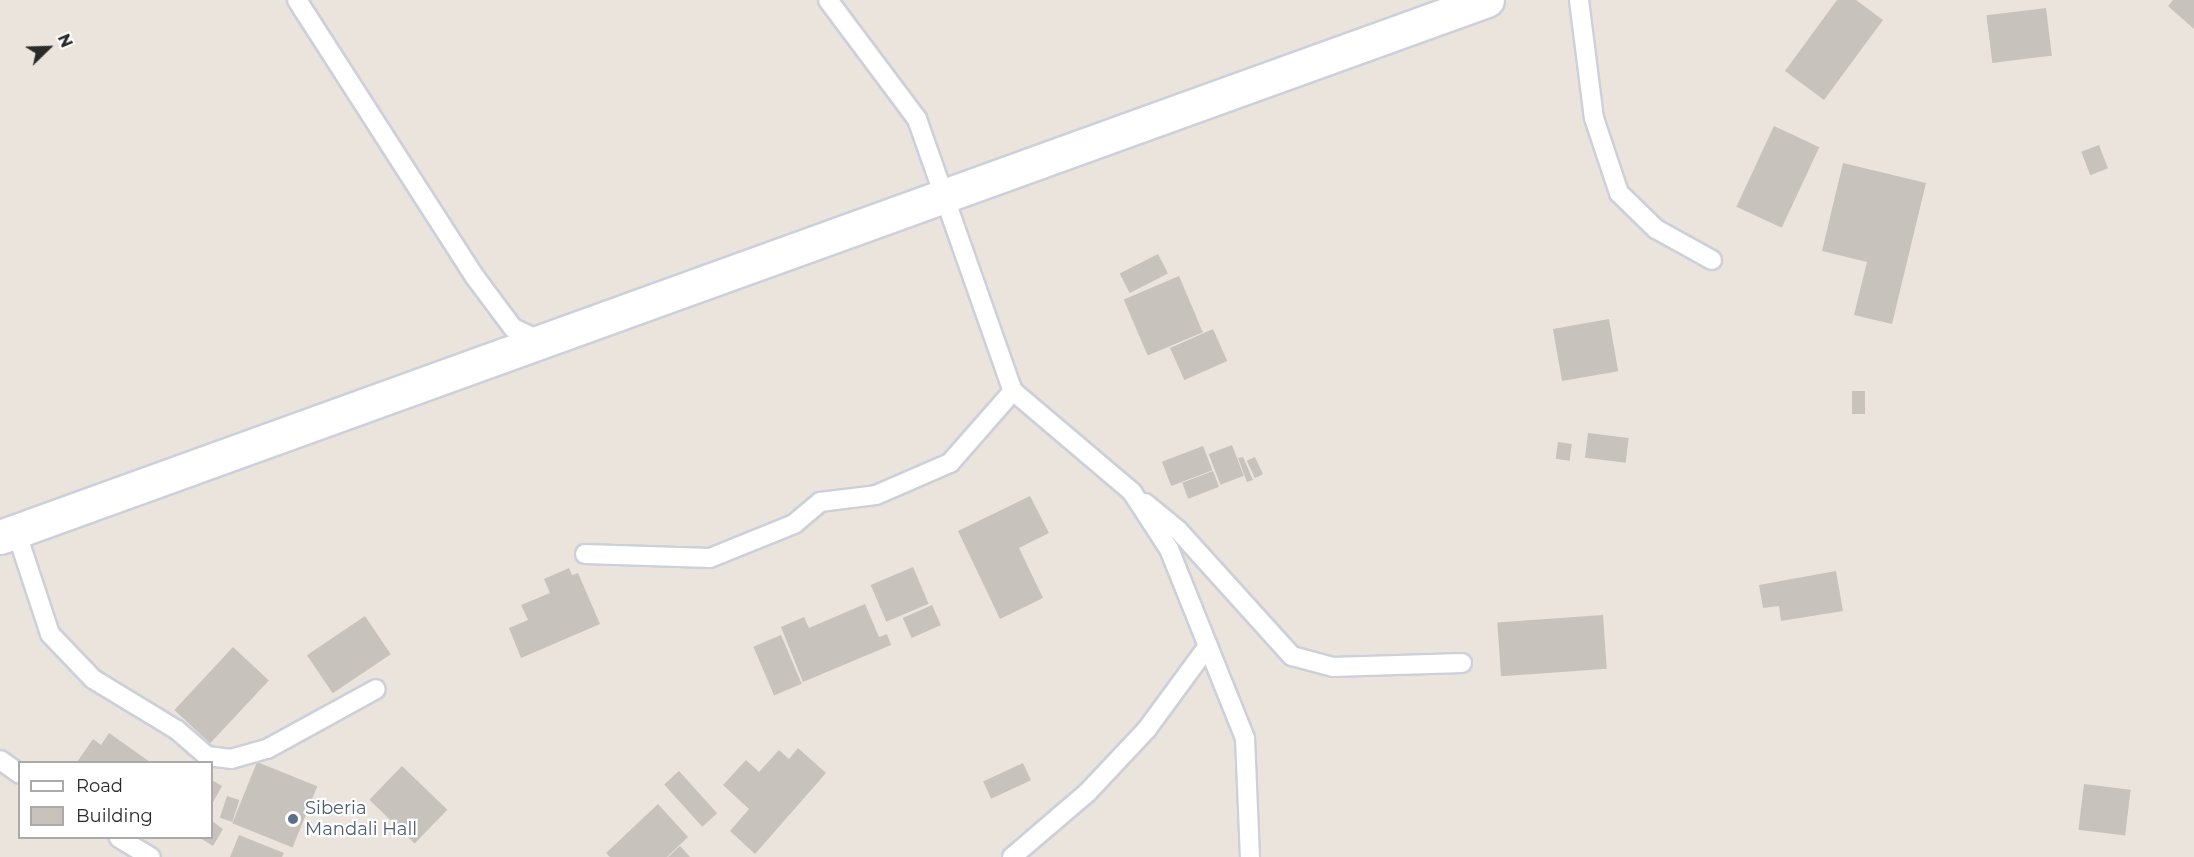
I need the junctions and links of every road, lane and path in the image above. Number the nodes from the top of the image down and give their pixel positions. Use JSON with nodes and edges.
{"nodes":[{"id":1,"x":297,"y":0,"type":"edge"},
{"id":2,"x":828,"y":0,"type":"edge"},
{"id":3,"x":1487,"y":0,"type":"edge"},
{"id":4,"x":1579,"y":0,"type":"edge"},
{"id":5,"x":940,"y":195,"type":"junction"},
{"id":6,"x":1712,"y":260,"type":"dead end"},
{"id":7,"x":541,"y":341,"type":"junction"},
{"id":8,"x":1013,"y":391,"type":"junction"},
{"id":9,"x":1132,"y":492,"type":"junction"},
{"id":10,"x":8,"y":534,"type":"edge"},
{"id":11,"x":585,"y":554,"type":"dead end"},
{"id":12,"x":1208,"y":646,"type":"junction"},
{"id":13,"x":1462,"y":663,"type":"dead end"},
{"id":14,"x":376,"y":689,"type":"dead end"},
{"id":15,"x":0,"y":760,"type":"edge"},
{"id":16,"x":18,"y":773,"type":"edge"},
{"id":17,"x":122,"y":839,"type":"edge"},
{"id":18,"x":151,"y":857,"type":"edge"},
{"id":19,"x":1012,"y":857,"type":"edge"},
{"id":20,"x":1250,"y":857,"type":"edge"}],
"edges":[{"from":1,"to":7,"type":"lane"},
{"from":2,"to":5,"type":"lane"},
{"from":3,"to":5,"type":"street"},
{"from":4,"to":6,"type":"lane"},
{"from":5,"to":7,"type":"street"},
{"from":5,"to":8,"type":"lane"},
{"from":7,"to":10,"type":"street"},
{"from":8,"to":9,"type":"lane"},
{"from":8,"to":11,"type":"lane"},
{"from":9,"to":12,"type":"lane"},
{"from":9,"to":13,"type":"lane"},
{"from":10,"to":14,"type":"lane"},
{"from":12,"to":19,"type":"lane"},
{"from":12,"to":20,"type":"lane"},
{"from":15,"to":16,"type":"lane"},
{"from":17,"to":18,"type":"lane"}]}
